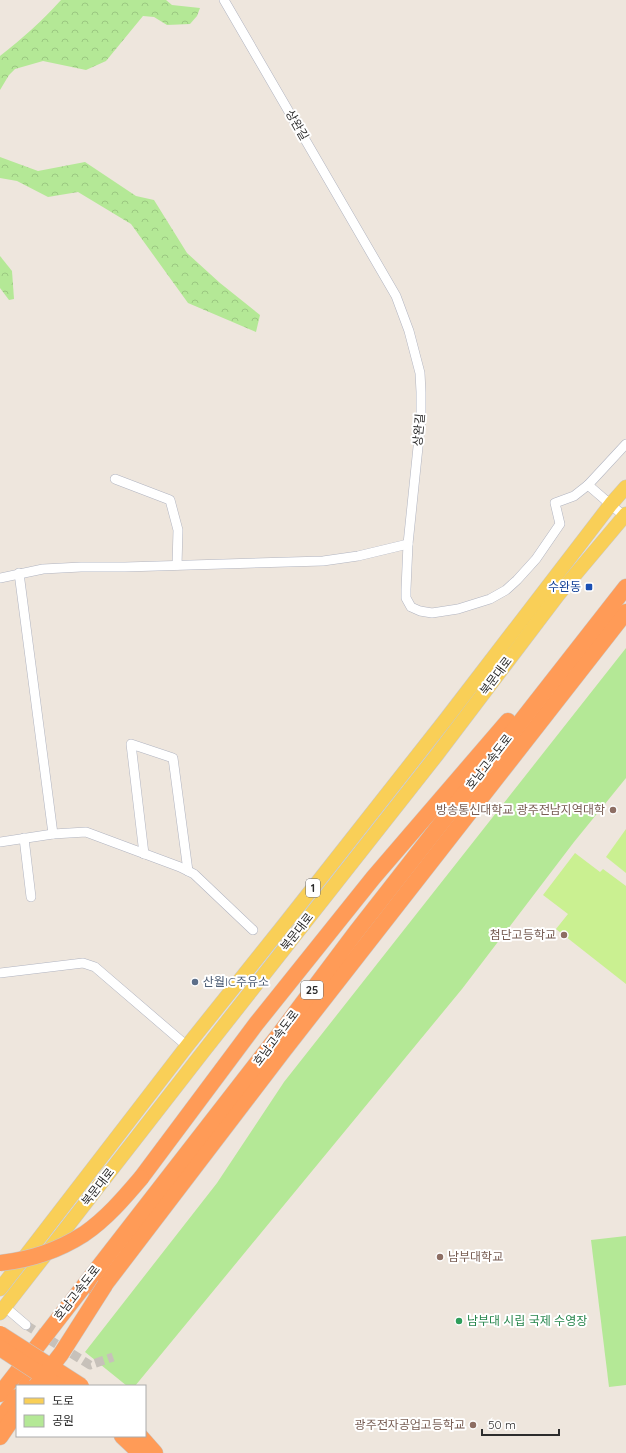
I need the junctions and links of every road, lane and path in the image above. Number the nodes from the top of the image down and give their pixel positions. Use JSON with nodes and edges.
{"nodes":[{"id":1,"x":224,"y":0,"type":"edge"},
{"id":2,"x":626,"y":444,"type":"edge"},
{"id":3,"x":115,"y":479,"type":"dead end"},
{"id":4,"x":588,"y":485,"type":"junction"},
{"id":5,"x":626,"y":487,"type":"edge"},
{"id":6,"x":611,"y":504,"type":"junction"},
{"id":7,"x":625,"y":515,"type":"edge"},
{"id":8,"x":408,"y":544,"type":"junction"},
{"id":9,"x":177,"y":565,"type":"junction"},
{"id":10,"x":19,"y":573,"type":"junction"},
{"id":11,"x":0,"y":578,"type":"edge"},
{"id":12,"x":626,"y":585,"type":"edge"},
{"id":13,"x":626,"y":612,"type":"edge"},
{"id":14,"x":53,"y":834,"type":"junction"},
{"id":15,"x":24,"y":838,"type":"junction"},
{"id":16,"x":0,"y":842,"type":"edge"},
{"id":17,"x":144,"y":854,"type":"junction"},
{"id":18,"x":188,"y":871,"type":"junction"},
{"id":19,"x":31,"y":897,"type":"dead end"},
{"id":20,"x":253,"y":930,"type":"dead end"},
{"id":21,"x":0,"y":973,"type":"edge"},
{"id":22,"x":187,"y":1046,"type":"junction"},
{"id":23,"x":0,"y":1263,"type":"edge"},
{"id":24,"x":105,"y":1285,"type":"junction"},
{"id":25,"x":0,"y":1289,"type":"edge"},
{"id":26,"x":3,"y":1310,"type":"edge"},
{"id":27,"x":26,"y":1324,"type":"tunnel mouth"},
{"id":28,"x":0,"y":1334,"type":"edge"},
{"id":29,"x":0,"y":1348,"type":"edge"},
{"id":30,"x":27,"y":1385,"type":"edge"},
{"id":31,"x":37,"y":1385,"type":"edge"},
{"id":32,"x":56,"y":1385,"type":"edge"},
{"id":33,"x":78,"y":1385,"type":"edge"},
{"id":34,"x":0,"y":1394,"type":"edge"},
{"id":35,"x":16,"y":1398,"type":"edge"},
{"id":36,"x":16,"y":1413,"type":"edge"},
{"id":37,"x":0,"y":1419,"type":"edge"},
{"id":38,"x":0,"y":1437,"type":"edge"},
{"id":39,"x":123,"y":1437,"type":"edge"},
{"id":40,"x":141,"y":1437,"type":"edge"},
{"id":41,"x":140,"y":1453,"type":"edge"},
{"id":42,"x":155,"y":1453,"type":"edge"}],
"edges":[{"from":1,"to":8,"type":"street","name":"상완길"},
{"from":2,"to":4,"type":"street","name":"상완길"},
{"from":3,"to":9,"type":"street"},
{"from":4,"to":6,"type":"street"},
{"from":4,"to":8,"type":"street","name":"상완길"},
{"from":5,"to":6,"type":"main road","name":"북문대로","number":"1"},
{"from":6,"to":7,"type":"street"},
{"from":6,"to":22,"type":"main road","name":"북문대로","number":"1"},
{"from":7,"to":26,"type":"main road","name":"북문대로","number":"1"},
{"from":8,"to":9,"type":"street"},
{"from":9,"to":10,"type":"street"},
{"from":10,"to":11,"type":"street"},
{"from":10,"to":14,"type":"street"},
{"from":12,"to":23,"type":"highway","bridge":true},
{"from":12,"to":34,"type":"highway","name":"호남고속도로","number":"25"},
{"from":13,"to":24,"type":"highway","name":"호남고속도로","number":"25"},
{"from":14,"to":15,"type":"street"},
{"from":14,"to":17,"type":"street"},
{"from":15,"to":16,"type":"street"},
{"from":15,"to":19,"type":"street"},
{"from":17,"to":18,"type":"street"},
{"from":17,"to":18,"type":"street"},
{"from":18,"to":20,"type":"street"},
{"from":21,"to":22,"type":"street"},
{"from":22,"to":25,"type":"main road","name":"북문대로","number":"1"},
{"from":24,"to":30,"type":"highway","name":"호남고속도로","number":"25"},
{"from":24,"to":31,"type":"highway","bridge":true},
{"from":26,"to":27,"type":"street"},
{"from":28,"to":33,"type":"highway","bridge":true},
{"from":29,"to":32,"type":"highway","bridge":true},
{"from":35,"to":37,"type":"highway"},
{"from":36,"to":38,"type":"highway"},
{"from":39,"to":41,"type":"highway"},
{"from":40,"to":42,"type":"highway"}]}
